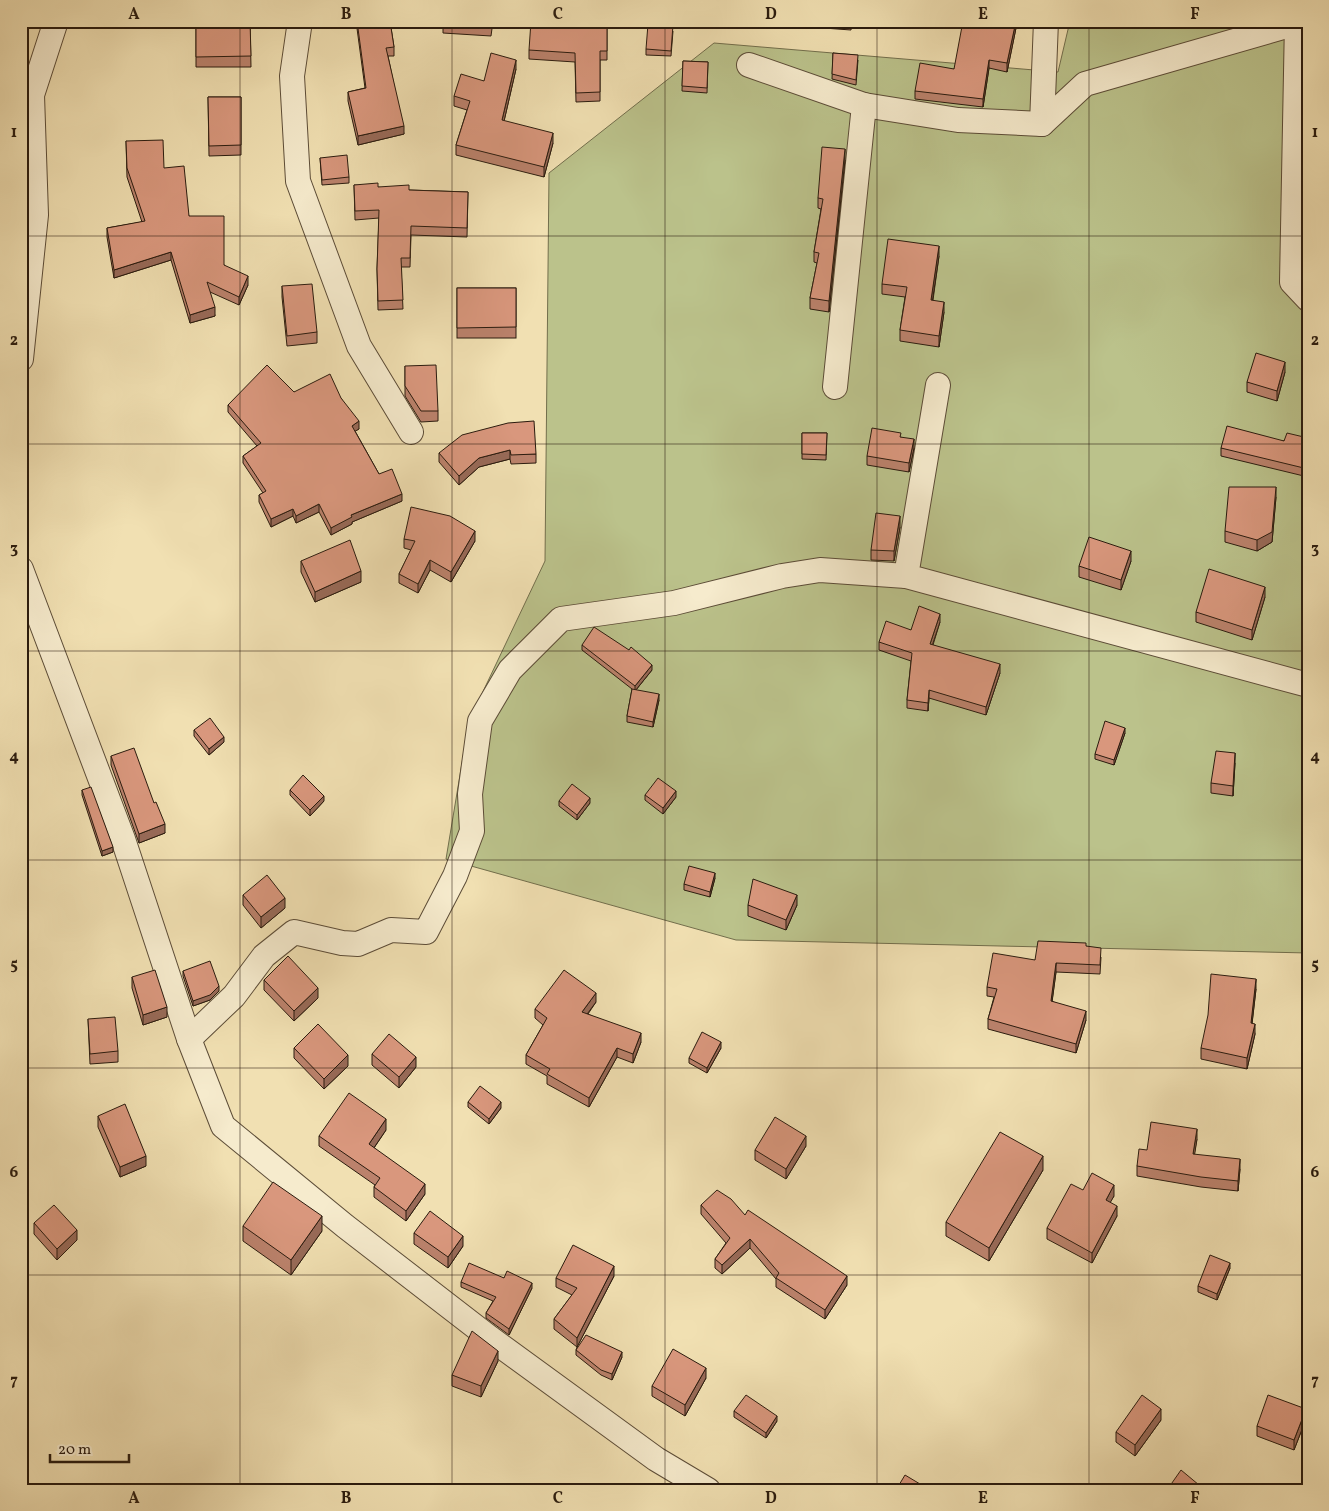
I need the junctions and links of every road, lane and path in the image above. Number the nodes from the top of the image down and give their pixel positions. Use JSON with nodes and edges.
{"nodes":[{"id":1,"x":56,"y":21,"type":"edge"},
{"id":2,"x":300,"y":21,"type":"edge"},
{"id":3,"x":1046,"y":21,"type":"edge"},
{"id":4,"x":1297,"y":22,"type":"edge"},
{"id":5,"x":749,"y":65,"type":"dead end"},
{"id":6,"x":864,"y":105,"type":"junction"},
{"id":7,"x":1042,"y":124,"type":"junction"},
{"id":8,"x":1308,"y":299,"type":"edge"},
{"id":9,"x":21,"y":359,"type":"edge"},
{"id":10,"x":938,"y":385,"type":"dead end"},
{"id":11,"x":835,"y":388,"type":"dead end"},
{"id":12,"x":411,"y":432,"type":"dead end"},
{"id":13,"x":21,"y":569,"type":"edge"},
{"id":14,"x":906,"y":576,"type":"junction"},
{"id":15,"x":1308,"y":685,"type":"edge"},
{"id":16,"x":189,"y":1039,"type":"junction"},
{"id":17,"x":708,"y":1490,"type":"edge"}],
"edges":[{"from":1,"to":9,"type":"street"},
{"from":2,"to":12,"type":"street"},
{"from":3,"to":7,"type":"street"},
{"from":4,"to":7,"type":"street"},
{"from":4,"to":8,"type":"street"},
{"from":5,"to":6,"type":"street"},
{"from":6,"to":7,"type":"street"},
{"from":6,"to":11,"type":"street"},
{"from":10,"to":14,"type":"street"},
{"from":13,"to":16,"type":"street"},
{"from":14,"to":15,"type":"street"},
{"from":14,"to":16,"type":"street"},
{"from":16,"to":17,"type":"street"}]}
